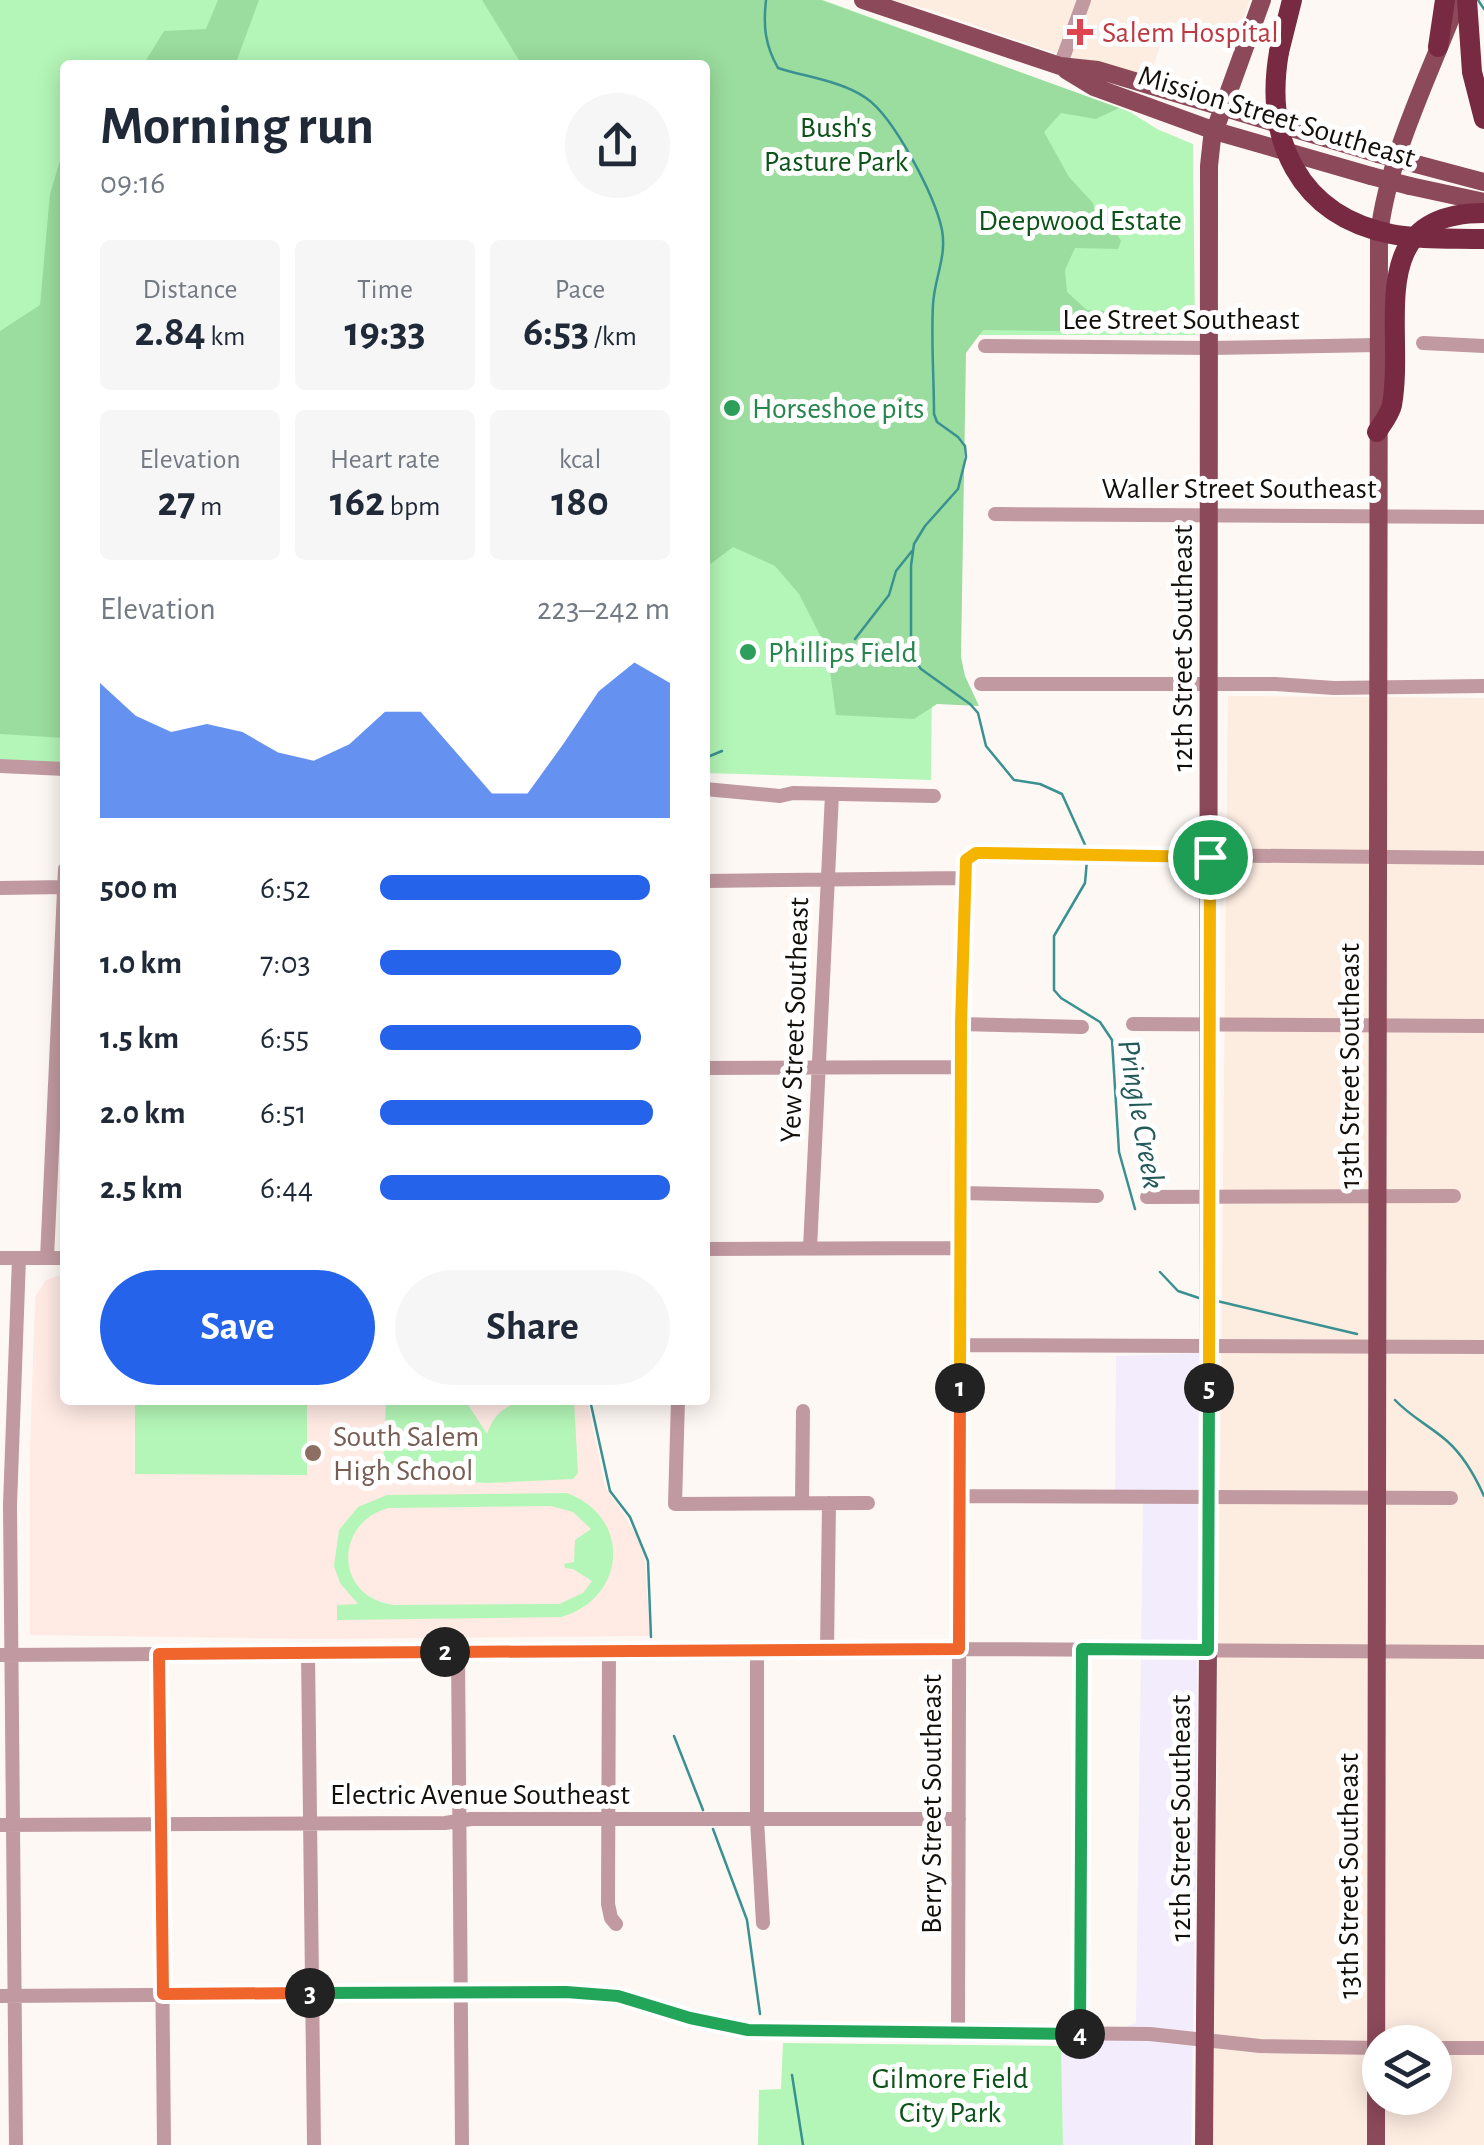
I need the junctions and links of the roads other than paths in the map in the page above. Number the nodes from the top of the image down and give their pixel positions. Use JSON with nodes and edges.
{"nodes":[{"id":1,"x":862,"y":0,"type":"edge"},
{"id":2,"x":1084,"y":0,"type":"edge"},
{"id":3,"x":1262,"y":0,"type":"edge"},
{"id":4,"x":1292,"y":0,"type":"edge"},
{"id":5,"x":1446,"y":0,"type":"edge"},
{"id":6,"x":1458,"y":0,"type":"edge"},
{"id":7,"x":1466,"y":0,"type":"edge"},
{"id":8,"x":900,"y":7,"type":"edge"},
{"id":9,"x":1438,"y":47,"type":"junction"},
{"id":10,"x":1060,"y":66,"type":"junction"},
{"id":11,"x":1223,"y":108,"type":"junction"},
{"id":12,"x":1484,"y":119,"type":"edge"},
{"id":13,"x":1215,"y":130,"type":"junction"},
{"id":14,"x":1484,"y":182,"type":"edge"},
{"id":15,"x":1484,"y":202,"type":"edge"},
{"id":16,"x":1484,"y":213,"type":"edge"},
{"id":17,"x":1484,"y":239,"type":"edge"},
{"id":18,"x":1423,"y":343,"type":"dead end"},
{"id":19,"x":1378,"y":345,"type":"junction"},
{"id":20,"x":985,"y":346,"type":"dead end"},
{"id":21,"x":1484,"y":346,"type":"edge"},
{"id":22,"x":1209,"y":348,"type":"junction"},
{"id":23,"x":1377,"y":432,"type":"junction"},
{"id":24,"x":994,"y":514,"type":"dead end"},
{"id":25,"x":1210,"y":516,"type":"junction"},
{"id":26,"x":1378,"y":517,"type":"junction"},
{"id":27,"x":1484,"y":517,"type":"edge"},
{"id":28,"x":1210,"y":683,"type":"junction"},
{"id":29,"x":980,"y":684,"type":"dead end"},
{"id":30,"x":1484,"y":686,"type":"edge"},
{"id":31,"x":1377,"y":688,"type":"junction"},
{"id":32,"x":0,"y":766,"type":"edge"},
{"id":33,"x":60,"y":769,"type":"edge"},
{"id":34,"x":710,"y":789,"type":"edge"},
{"id":35,"x":832,"y":794,"type":"junction"},
{"id":36,"x":934,"y":796,"type":"dead end"},
{"id":37,"x":1210,"y":857,"type":"junction"},
{"id":38,"x":1376,"y":858,"type":"junction"},
{"id":39,"x":1484,"y":858,"type":"edge"},
{"id":40,"x":963,"y":878,"type":"junction"},
{"id":41,"x":827,"y":880,"type":"junction"},
{"id":42,"x":710,"y":881,"type":"edge"},
{"id":43,"x":0,"y":888,"type":"edge"},
{"id":44,"x":60,"y":888,"type":"edge"},
{"id":45,"x":961,"y":1024,"type":"junction"},
{"id":46,"x":1133,"y":1024,"type":"dead end"},
{"id":47,"x":1209,"y":1026,"type":"junction"},
{"id":48,"x":1377,"y":1026,"type":"junction"},
{"id":49,"x":1484,"y":1026,"type":"edge"},
{"id":50,"x":1082,"y":1027,"type":"dead end"},
{"id":51,"x":820,"y":1066,"type":"junction"},
{"id":52,"x":961,"y":1067,"type":"junction"},
{"id":53,"x":710,"y":1068,"type":"edge"},
{"id":54,"x":60,"y":1087,"type":"edge"},
{"id":55,"x":960,"y":1193,"type":"junction"},
{"id":56,"x":1097,"y":1196,"type":"dead end"},
{"id":57,"x":1146,"y":1196,"type":"dead end"},
{"id":58,"x":1209,"y":1196,"type":"junction"},
{"id":59,"x":1454,"y":1196,"type":"dead end"},
{"id":60,"x":1376,"y":1197,"type":"junction"},
{"id":61,"x":810,"y":1248,"type":"junction"},
{"id":62,"x":960,"y":1248,"type":"junction"},
{"id":63,"x":710,"y":1249,"type":"edge"},
{"id":64,"x":0,"y":1258,"type":"edge"},
{"id":65,"x":20,"y":1258,"type":"junction"},
{"id":66,"x":47,"y":1258,"type":"junction"},
{"id":67,"x":60,"y":1258,"type":"edge"},
{"id":68,"x":960,"y":1345,"type":"junction"},
{"id":69,"x":1209,"y":1346,"type":"junction"},
{"id":70,"x":1376,"y":1347,"type":"junction"},
{"id":71,"x":1484,"y":1347,"type":"edge"},
{"id":72,"x":678,"y":1405,"type":"edge"},
{"id":73,"x":804,"y":1411,"type":"dead end"},
{"id":74,"x":961,"y":1496,"type":"junction"},
{"id":75,"x":1208,"y":1498,"type":"junction"},
{"id":76,"x":1376,"y":1498,"type":"junction"},
{"id":77,"x":1451,"y":1498,"type":"dead end"},
{"id":78,"x":868,"y":1502,"type":"dead end"},
{"id":79,"x":802,"y":1503,"type":"junction"},
{"id":80,"x":829,"y":1503,"type":"junction"},
{"id":81,"x":5,"y":1505,"type":"edge"},
{"id":82,"x":959,"y":1649,"type":"junction"},
{"id":83,"x":1082,"y":1649,"type":"junction"},
{"id":84,"x":757,"y":1650,"type":"junction"},
{"id":85,"x":828,"y":1650,"type":"junction"},
{"id":86,"x":1208,"y":1650,"type":"junction"},
{"id":87,"x":609,"y":1651,"type":"junction"},
{"id":88,"x":1376,"y":1651,"type":"junction"},
{"id":89,"x":458,"y":1652,"type":"junction"},
{"id":90,"x":1484,"y":1652,"type":"edge"},
{"id":91,"x":308,"y":1653,"type":"junction"},
{"id":92,"x":159,"y":1654,"type":"junction"},
{"id":93,"x":6,"y":1655,"type":"edge"},
{"id":94,"x":959,"y":1819,"type":"junction"},
{"id":95,"x":609,"y":1820,"type":"junction"},
{"id":96,"x":758,"y":1820,"type":"junction"},
{"id":97,"x":311,"y":1822,"type":"junction"},
{"id":98,"x":460,"y":1822,"type":"junction"},
{"id":99,"x":160,"y":1824,"type":"junction"},
{"id":100,"x":6,"y":1825,"type":"edge"},
{"id":101,"x":763,"y":1922,"type":"dead end"},
{"id":102,"x":616,"y":1924,"type":"dead end"},
{"id":103,"x":461,"y":1992,"type":"junction"},
{"id":104,"x":312,"y":1993,"type":"junction"},
{"id":105,"x":163,"y":1994,"type":"junction"},
{"id":106,"x":7,"y":1996,"type":"edge"},
{"id":107,"x":1378,"y":2025,"type":"edge"},
{"id":108,"x":958,"y":2034,"type":"junction"},
{"id":109,"x":1081,"y":2034,"type":"junction"},
{"id":110,"x":1206,"y":2042,"type":"junction"},
{"id":111,"x":1362,"y":2047,"type":"edge"},
{"id":112,"x":1452,"y":2048,"type":"edge"},
{"id":113,"x":1484,"y":2048,"type":"edge"},
{"id":114,"x":1377,"y":2115,"type":"edge"},
{"id":115,"x":16,"y":2145,"type":"edge"},
{"id":116,"x":164,"y":2145,"type":"edge"},
{"id":117,"x":314,"y":2145,"type":"edge"},
{"id":118,"x":462,"y":2145,"type":"edge"},
{"id":119,"x":1204,"y":2145,"type":"edge"},
{"id":120,"x":1376,"y":2145,"type":"edge"}],
"edges":[{"from":1,"to":8,"type":"main road","name":"Mission Street Southeast"},
{"from":2,"to":10,"type":"street"},
{"from":3,"to":11,"type":"main road","name":"12th Street Southeast"},
{"from":4,"to":17,"type":"highway","bridge":true},
{"from":5,"to":9,"type":"highway"},
{"from":6,"to":9,"type":"main road","name":"13th Street Southeast"},
{"from":7,"to":12,"type":"highway"},
{"from":8,"to":10,"type":"main road","name":"Mission Street Southeast"},
{"from":9,"to":19,"type":"main road","name":"13th Street Southeast"},
{"from":10,"to":11,"type":"main road","name":"Mission Street Southeast"},
{"from":10,"to":13,"type":"main road","name":"Mission Street Southeast"},
{"from":11,"to":13,"type":"main road","name":"12th Street Southeast"},
{"from":11,"to":14,"type":"main road","name":"Mission Street Southeast","bridge":true},
{"from":13,"to":15,"type":"main road","name":"Mission Street Southeast","bridge":true},
{"from":13,"to":22,"type":"main road","name":"12th Street Southeast"},
{"from":16,"to":23,"type":"highway"},
{"from":18,"to":21,"type":"street"},
{"from":19,"to":22,"type":"street","name":"Lee Street Southeast"},
{"from":19,"to":23,"type":"main road","name":"13th Street Southeast"},
{"from":20,"to":22,"type":"street","name":"Lee Street Southeast"},
{"from":22,"to":25,"type":"main road","name":"12th Street Southeast"},
{"from":23,"to":26,"type":"main road","name":"13th Street Southeast"},
{"from":24,"to":25,"type":"street","name":"Waller Street Southeast"},
{"from":25,"to":26,"type":"street","name":"Waller Street Southeast"},
{"from":25,"to":28,"type":"main road","name":"12th Street Southeast"},
{"from":26,"to":27,"type":"street","name":"Waller Street Southeast"},
{"from":26,"to":31,"type":"main road","name":"13th Street Southeast"},
{"from":28,"to":29,"type":"street"},
{"from":28,"to":31,"type":"street"},
{"from":28,"to":37,"type":"main road","name":"12th Street Southeast"},
{"from":30,"to":31,"type":"street"},
{"from":31,"to":38,"type":"main road","name":"13th Street Southeast"},
{"from":32,"to":33,"type":"street"},
{"from":34,"to":35,"type":"street"},
{"from":35,"to":36,"type":"street"},
{"from":35,"to":41,"type":"street","name":"Yew Street Southeast"},
{"from":37,"to":38,"type":"street"},
{"from":37,"to":40,"type":"street","name":"Berry Street Southeast"},
{"from":37,"to":47,"type":"main road","name":"12th Street Southeast"},
{"from":38,"to":39,"type":"street"},
{"from":38,"to":48,"type":"main road","name":"13th Street Southeast"},
{"from":40,"to":41,"type":"street"},
{"from":40,"to":45,"type":"street","name":"Berry Street Southeast"},
{"from":41,"to":42,"type":"street"},
{"from":41,"to":51,"type":"street","name":"Yew Street Southeast"},
{"from":43,"to":44,"type":"street"},
{"from":45,"to":50,"type":"street"},
{"from":45,"to":52,"type":"street","name":"Berry Street Southeast"},
{"from":46,"to":47,"type":"street"},
{"from":47,"to":48,"type":"street"},
{"from":47,"to":58,"type":"main road","name":"12th Street Southeast"},
{"from":48,"to":49,"type":"street"},
{"from":48,"to":60,"type":"main road","name":"13th Street Southeast"},
{"from":51,"to":52,"type":"street"},
{"from":51,"to":53,"type":"street"},
{"from":51,"to":61,"type":"street","name":"Yew Street Southeast"},
{"from":52,"to":55,"type":"street","name":"Berry Street Southeast"},
{"from":54,"to":66,"type":"street"},
{"from":55,"to":56,"type":"street"},
{"from":55,"to":62,"type":"street","name":"Berry Street Southeast"},
{"from":57,"to":58,"type":"street"},
{"from":58,"to":60,"type":"street"},
{"from":58,"to":69,"type":"main road","name":"12th Street Southeast"},
{"from":59,"to":60,"type":"street"},
{"from":60,"to":70,"type":"main road","name":"13th Street Southeast"},
{"from":61,"to":62,"type":"street"},
{"from":61,"to":63,"type":"street"},
{"from":62,"to":68,"type":"street","name":"Berry Street Southeast"},
{"from":64,"to":65,"type":"street"},
{"from":65,"to":66,"type":"street"},
{"from":65,"to":81,"type":"street"},
{"from":66,"to":67,"type":"street"},
{"from":68,"to":69,"type":"street"},
{"from":68,"to":74,"type":"street","name":"Berry Street Southeast"},
{"from":69,"to":70,"type":"street"},
{"from":69,"to":75,"type":"main road","name":"12th Street Southeast"},
{"from":70,"to":71,"type":"street"},
{"from":70,"to":76,"type":"main road","name":"13th Street Southeast"},
{"from":72,"to":79,"type":"street"},
{"from":73,"to":79,"type":"street"},
{"from":74,"to":75,"type":"street"},
{"from":74,"to":82,"type":"street","name":"Berry Street Southeast"},
{"from":75,"to":76,"type":"street"},
{"from":75,"to":86,"type":"main road","name":"12th Street Southeast"},
{"from":76,"to":77,"type":"street"},
{"from":76,"to":88,"type":"main road","name":"13th Street Southeast"},
{"from":78,"to":80,"type":"street"},
{"from":79,"to":80,"type":"street"},
{"from":80,"to":85,"type":"street"},
{"from":81,"to":93,"type":"street"},
{"from":82,"to":83,"type":"street"},
{"from":82,"to":85,"type":"street"},
{"from":82,"to":94,"type":"street","name":"Berry Street Southeast"},
{"from":83,"to":86,"type":"street"},
{"from":83,"to":109,"type":"street"},
{"from":84,"to":85,"type":"street"},
{"from":84,"to":87,"type":"street"},
{"from":84,"to":96,"type":"street"},
{"from":86,"to":88,"type":"street"},
{"from":86,"to":110,"type":"main road","name":"12th Street Southeast"},
{"from":87,"to":89,"type":"street"},
{"from":87,"to":95,"type":"street"},
{"from":88,"to":90,"type":"street"},
{"from":88,"to":107,"type":"main road","name":"13th Street Southeast"},
{"from":89,"to":91,"type":"street"},
{"from":89,"to":98,"type":"street"},
{"from":91,"to":92,"type":"street"},
{"from":91,"to":97,"type":"street"},
{"from":92,"to":93,"type":"street"},
{"from":92,"to":99,"type":"street"},
{"from":93,"to":100,"type":"street"},
{"from":94,"to":96,"type":"street","name":"Electric Avenue Southeast"},
{"from":94,"to":108,"type":"street","name":"Berry Street Southeast"},
{"from":95,"to":96,"type":"street","name":"Electric Avenue Southeast"},
{"from":95,"to":98,"type":"street","name":"Electric Avenue Southeast"},
{"from":95,"to":102,"type":"street"},
{"from":96,"to":101,"type":"street"},
{"from":97,"to":98,"type":"street","name":"Electric Avenue Southeast"},
{"from":97,"to":99,"type":"street","name":"Electric Avenue Southeast"},
{"from":97,"to":104,"type":"street"},
{"from":98,"to":103,"type":"street"},
{"from":99,"to":100,"type":"street","name":"Electric Avenue Southeast"},
{"from":99,"to":105,"type":"street"},
{"from":100,"to":106,"type":"street"},
{"from":103,"to":104,"type":"street"},
{"from":103,"to":108,"type":"street"},
{"from":103,"to":118,"type":"street"},
{"from":104,"to":105,"type":"street"},
{"from":104,"to":117,"type":"street"},
{"from":105,"to":106,"type":"street"},
{"from":105,"to":116,"type":"street"},
{"from":106,"to":115,"type":"street"},
{"from":108,"to":109,"type":"street"},
{"from":109,"to":110,"type":"street"},
{"from":110,"to":111,"type":"street"},
{"from":110,"to":119,"type":"main road","name":"12th Street Southeast"},
{"from":112,"to":113,"type":"street"},
{"from":114,"to":120,"type":"main road","name":"13th Street Southeast"}]}
